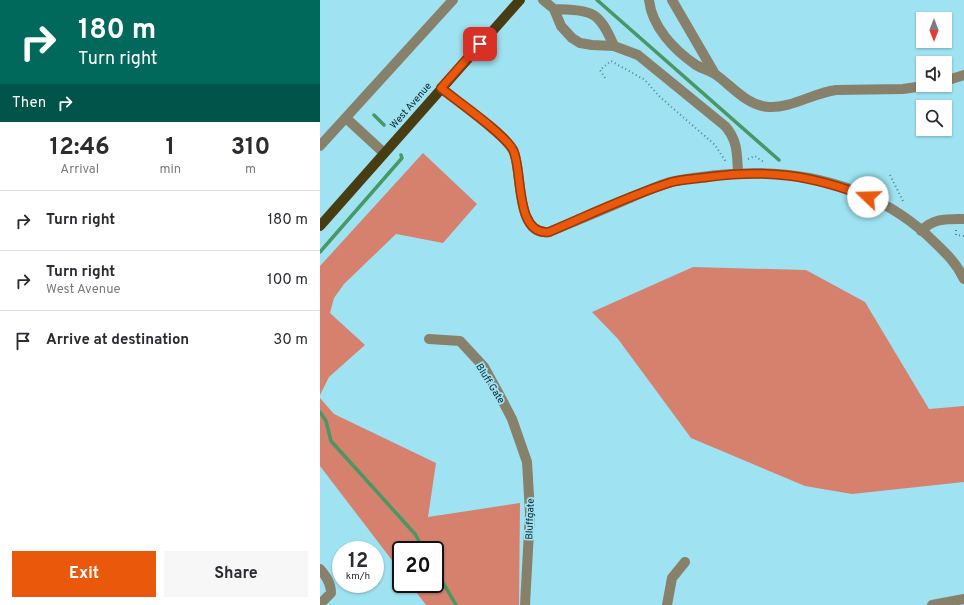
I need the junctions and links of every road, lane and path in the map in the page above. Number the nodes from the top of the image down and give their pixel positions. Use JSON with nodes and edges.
{"nodes":[{"id":1,"x":453,"y":0,"type":"edge"},
{"id":2,"x":520,"y":0,"type":"edge"},
{"id":3,"x":543,"y":0,"type":"edge"},
{"id":4,"x":649,"y":0,"type":"edge"},
{"id":5,"x":672,"y":0,"type":"edge"},
{"id":6,"x":554,"y":9,"type":"junction"},
{"id":7,"x":696,"y":43,"type":"junction"},
{"id":8,"x":614,"y":46,"type":"junction"},
{"id":9,"x":680,"y":52,"type":"junction"},
{"id":10,"x":714,"y":74,"type":"junction"},
{"id":11,"x":964,"y":75,"type":"edge"},
{"id":12,"x":605,"y":78,"type":"dead end"},
{"id":13,"x":952,"y":79,"type":"edge"},
{"id":14,"x":916,"y":87,"type":"edge"},
{"id":15,"x":441,"y":88,"type":"junction"},
{"id":16,"x":346,"y":118,"type":"junction"},
{"id":17,"x":320,"y":146,"type":"edge"},
{"id":18,"x":384,"y":153,"type":"junction"},
{"id":19,"x":749,"y":162,"type":"dead end"},
{"id":20,"x":771,"y":164,"type":"dead end"},
{"id":21,"x":727,"y":165,"type":"dead end"},
{"id":22,"x":738,"y":173,"type":"junction"},
{"id":23,"x":890,"y":175,"type":"dead end"},
{"id":24,"x":906,"y":207,"type":"dead end"},
{"id":25,"x":960,"y":222,"type":"edge"},
{"id":26,"x":320,"y":226,"type":"edge"},
{"id":27,"x":921,"y":231,"type":"junction"},
{"id":28,"x":964,"y":236,"type":"edge"},
{"id":29,"x":964,"y":278,"type":"edge"},
{"id":30,"x":429,"y":339,"type":"dead end"},
{"id":31,"x":518,"y":435,"type":"joint"},
{"id":32,"x":685,"y":562,"type":"dead end"},
{"id":33,"x":320,"y":569,"type":"edge"},
{"id":34,"x":964,"y":599,"type":"edge"},
{"id":35,"x":320,"y":604,"type":"edge"},
{"id":36,"x":525,"y":605,"type":"edge"},
{"id":37,"x":667,"y":605,"type":"edge"},
{"id":38,"x":932,"y":605,"type":"edge"}],
"edges":[{"from":1,"to":16,"type":"street"},
{"from":2,"to":15,"type":"main road","name":"West Avenue"},
{"from":3,"to":6,"type":"street"},
{"from":4,"to":9,"type":"street"},
{"from":5,"to":7,"type":"street"},
{"from":6,"to":8,"type":"street"},
{"from":6,"to":8,"type":"street"},
{"from":7,"to":9,"type":"street"},
{"from":7,"to":10,"type":"street"},
{"from":8,"to":22,"type":"street"},
{"from":9,"to":10,"type":"street"},
{"from":10,"to":14,"type":"street"},
{"from":11,"to":13,"type":"street"},
{"from":12,"to":21,"type":"path"},
{"from":15,"to":18,"type":"main road","name":"West Avenue"},
{"from":15,"to":22,"type":"street"},
{"from":16,"to":17,"type":"street"},
{"from":16,"to":18,"type":"street"},
{"from":18,"to":26,"type":"main road","name":"West Avenue"},
{"from":19,"to":20,"type":"path"},
{"from":22,"to":27,"type":"street"},
{"from":23,"to":24,"type":"path"},
{"from":25,"to":27,"type":"street"},
{"from":25,"to":28,"type":"path"},
{"from":27,"to":29,"type":"street"},
{"from":30,"to":31,"type":"street","name":"Bluff Gate"},
{"from":31,"to":36,"type":"street","name":"Bluffgate"},
{"from":32,"to":37,"type":"street"},
{"from":33,"to":35,"type":"street"},
{"from":34,"to":38,"type":"street"}]}
